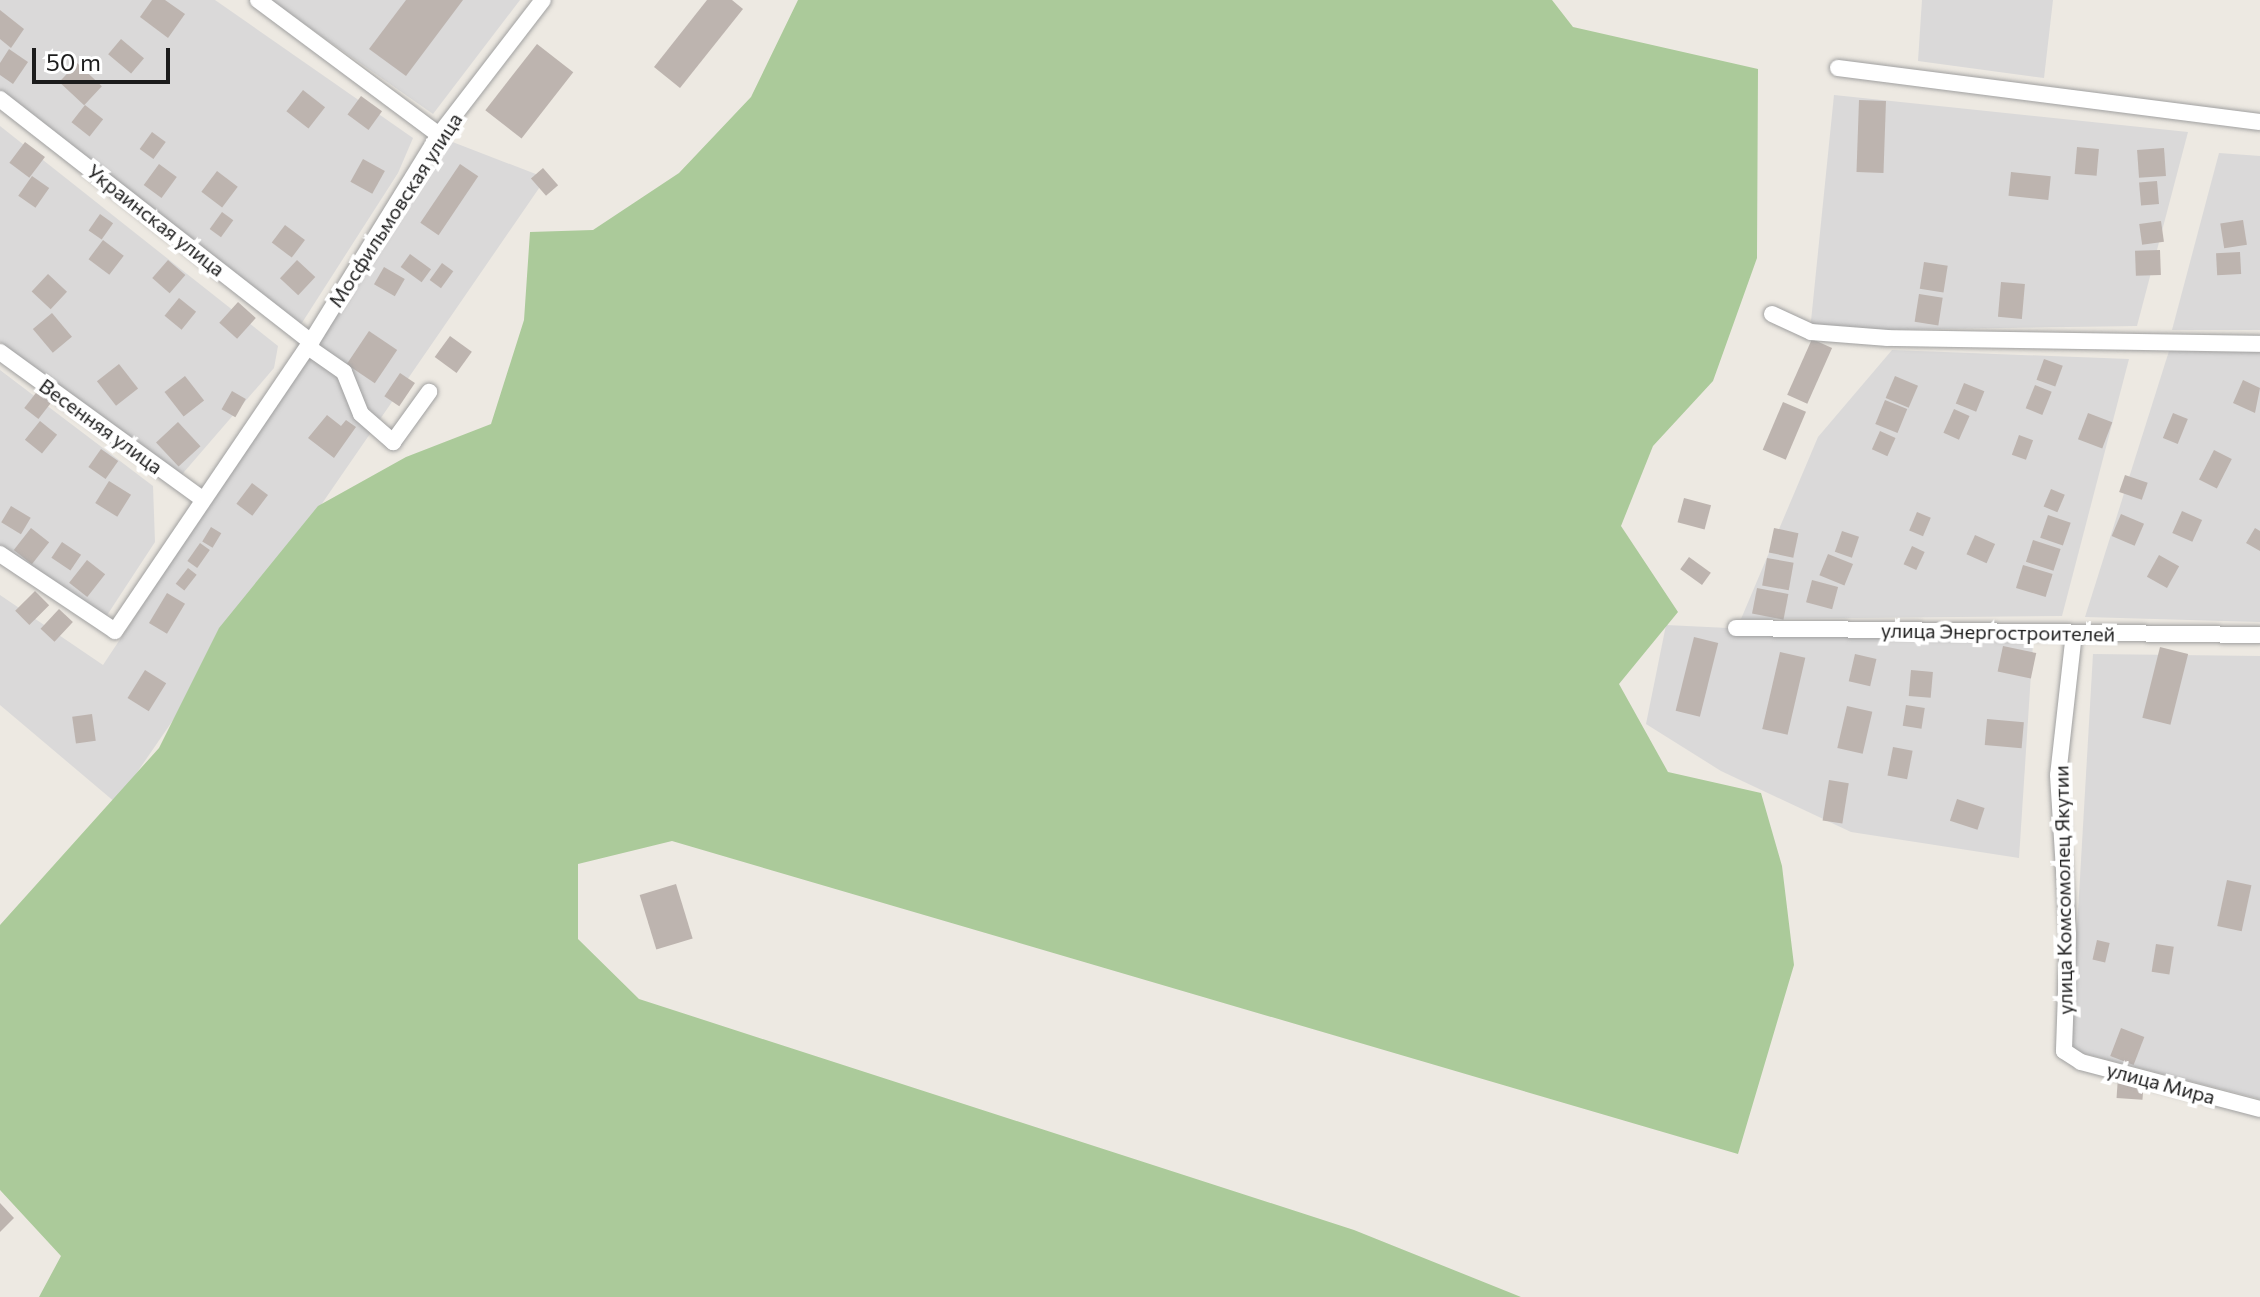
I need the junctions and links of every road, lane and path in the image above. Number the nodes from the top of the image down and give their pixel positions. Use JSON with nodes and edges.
{"nodes":[{"id":1,"x":258,"y":0,"type":"edge"},
{"id":2,"x":543,"y":0,"type":"edge"},
{"id":3,"x":1838,"y":68,"type":"dead end"},
{"id":4,"x":0,"y":99,"type":"edge"},
{"id":5,"x":2260,"y":122,"type":"edge"},
{"id":6,"x":439,"y":135,"type":"junction"},
{"id":7,"x":1772,"y":314,"type":"dead end"},
{"id":8,"x":310,"y":344,"type":"junction"},
{"id":9,"x":2260,"y":344,"type":"edge"},
{"id":10,"x":0,"y":352,"type":"edge"},
{"id":11,"x":429,"y":392,"type":"dead end"},
{"id":12,"x":202,"y":499,"type":"junction"},
{"id":13,"x":0,"y":554,"type":"edge"},
{"id":14,"x":1736,"y":628,"type":"dead end"},
{"id":15,"x":2074,"y":633,"type":"junction"},
{"id":16,"x":2260,"y":635,"type":"edge"},
{"id":17,"x":2064,"y":1051,"type":"joint"},
{"id":18,"x":2260,"y":1109,"type":"edge"}],
"edges":[{"from":1,"to":6,"type":"street"},
{"from":2,"to":6,"type":"street","name":"Мосфильмовская улица"},
{"from":3,"to":5,"type":"street"},
{"from":4,"to":8,"type":"street","name":"Украинская улица"},
{"from":6,"to":8,"type":"street","name":"Мосфильмовская улица"},
{"from":7,"to":9,"type":"street"},
{"from":8,"to":11,"type":"street"},
{"from":8,"to":12,"type":"street","name":"Мосфильмовская улица"},
{"from":10,"to":12,"type":"street","name":"Весенняя улица"},
{"from":12,"to":13,"type":"street","name":"Мосфильмовская улица"},
{"from":14,"to":15,"type":"street","name":"улица Энергостроителей"},
{"from":15,"to":16,"type":"street","name":"улица Энергостроителей"},
{"from":15,"to":17,"type":"street","name":"улица Комсомолец Якутии"},
{"from":17,"to":18,"type":"street","name":"улица Мира"}]}
